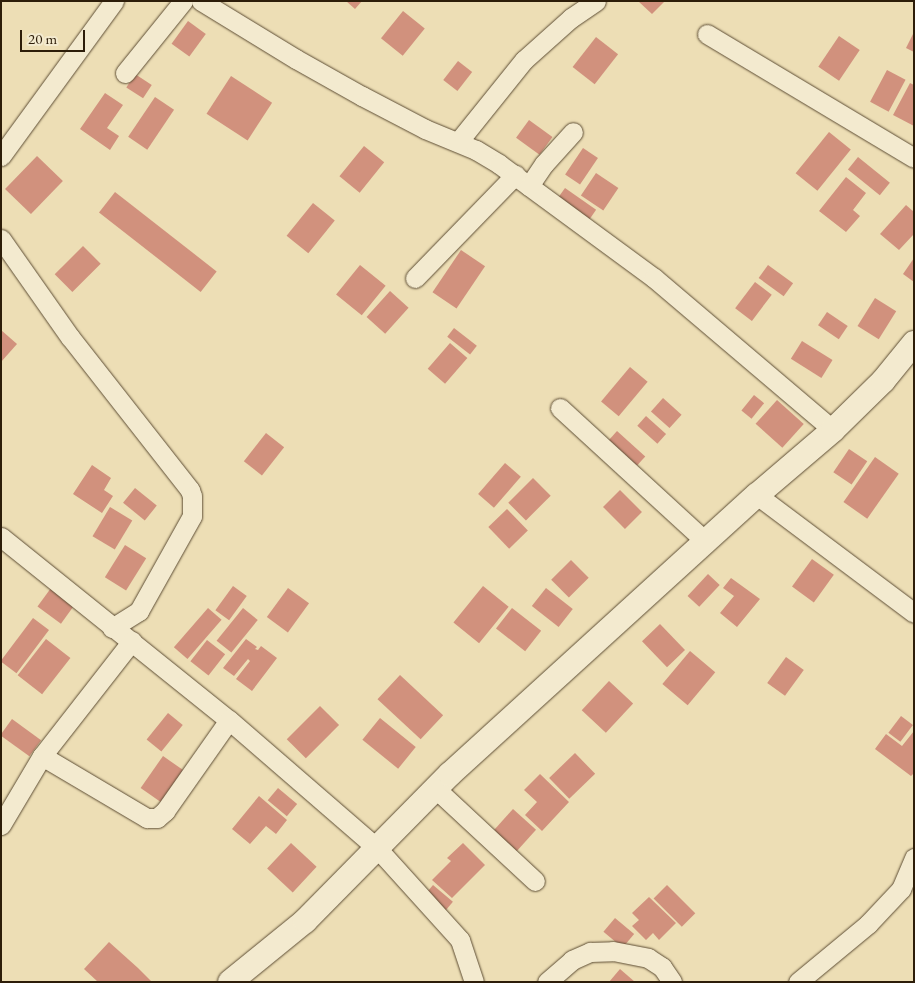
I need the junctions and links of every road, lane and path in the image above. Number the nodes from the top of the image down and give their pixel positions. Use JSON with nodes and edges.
{"nodes":[{"id":1,"x":114,"y":1,"type":"edge"},
{"id":2,"x":183,"y":1,"type":"edge"},
{"id":3,"x":201,"y":1,"type":"edge"},
{"id":4,"x":596,"y":1,"type":"edge"},
{"id":5,"x":707,"y":34,"type":"dead end"},
{"id":6,"x":125,"y":73,"type":"dead end"},
{"id":7,"x":573,"y":132,"type":"dead end"},
{"id":8,"x":458,"y":142,"type":"junction"},
{"id":9,"x":1,"y":156,"type":"edge"},
{"id":10,"x":914,"y":158,"type":"edge"},
{"id":11,"x":522,"y":180,"type":"junction"},
{"id":12,"x":1,"y":239,"type":"edge"},
{"id":13,"x":415,"y":278,"type":"dead end"},
{"id":14,"x":914,"y":343,"type":"edge"},
{"id":15,"x":560,"y":408,"type":"dead end"},
{"id":16,"x":833,"y":430,"type":"junction"},
{"id":17,"x":757,"y":495,"type":"junction"},
{"id":18,"x":1,"y":537,"type":"edge"},
{"id":19,"x":706,"y":542,"type":"junction"},
{"id":20,"x":914,"y":614,"type":"edge"},
{"id":21,"x":112,"y":628,"type":"junction"},
{"id":22,"x":132,"y":641,"type":"junction"},
{"id":23,"x":229,"y":720,"type":"junction"},
{"id":24,"x":42,"y":756,"type":"junction"},
{"id":25,"x":436,"y":789,"type":"junction"},
{"id":26,"x":1,"y":825,"type":"edge"},
{"id":27,"x":377,"y":848,"type":"junction"},
{"id":28,"x":914,"y":858,"type":"edge"},
{"id":29,"x":535,"y":882,"type":"dead end"},
{"id":30,"x":230,"y":982,"type":"edge"},
{"id":31,"x":474,"y":982,"type":"edge"},
{"id":32,"x":547,"y":982,"type":"edge"},
{"id":33,"x":672,"y":982,"type":"edge"},
{"id":34,"x":798,"y":982,"type":"edge"}],
"edges":[{"from":1,"to":9,"type":"street"},
{"from":2,"to":6,"type":"street"},
{"from":3,"to":8,"type":"street"},
{"from":4,"to":8,"type":"street"},
{"from":5,"to":10,"type":"street"},
{"from":7,"to":11,"type":"street"},
{"from":8,"to":11,"type":"street"},
{"from":11,"to":13,"type":"street"},
{"from":11,"to":16,"type":"street"},
{"from":12,"to":21,"type":"street"},
{"from":14,"to":16,"type":"street"},
{"from":15,"to":19,"type":"street"},
{"from":16,"to":17,"type":"street"},
{"from":17,"to":19,"type":"street"},
{"from":17,"to":20,"type":"street"},
{"from":18,"to":21,"type":"street"},
{"from":19,"to":25,"type":"street"},
{"from":21,"to":22,"type":"street"},
{"from":22,"to":23,"type":"street"},
{"from":22,"to":24,"type":"street"},
{"from":23,"to":24,"type":"street"},
{"from":23,"to":27,"type":"street"},
{"from":24,"to":26,"type":"street"},
{"from":25,"to":27,"type":"street"},
{"from":25,"to":29,"type":"street"},
{"from":27,"to":30,"type":"street"},
{"from":27,"to":31,"type":"street"},
{"from":28,"to":34,"type":"street"},
{"from":32,"to":33,"type":"street"}]}
